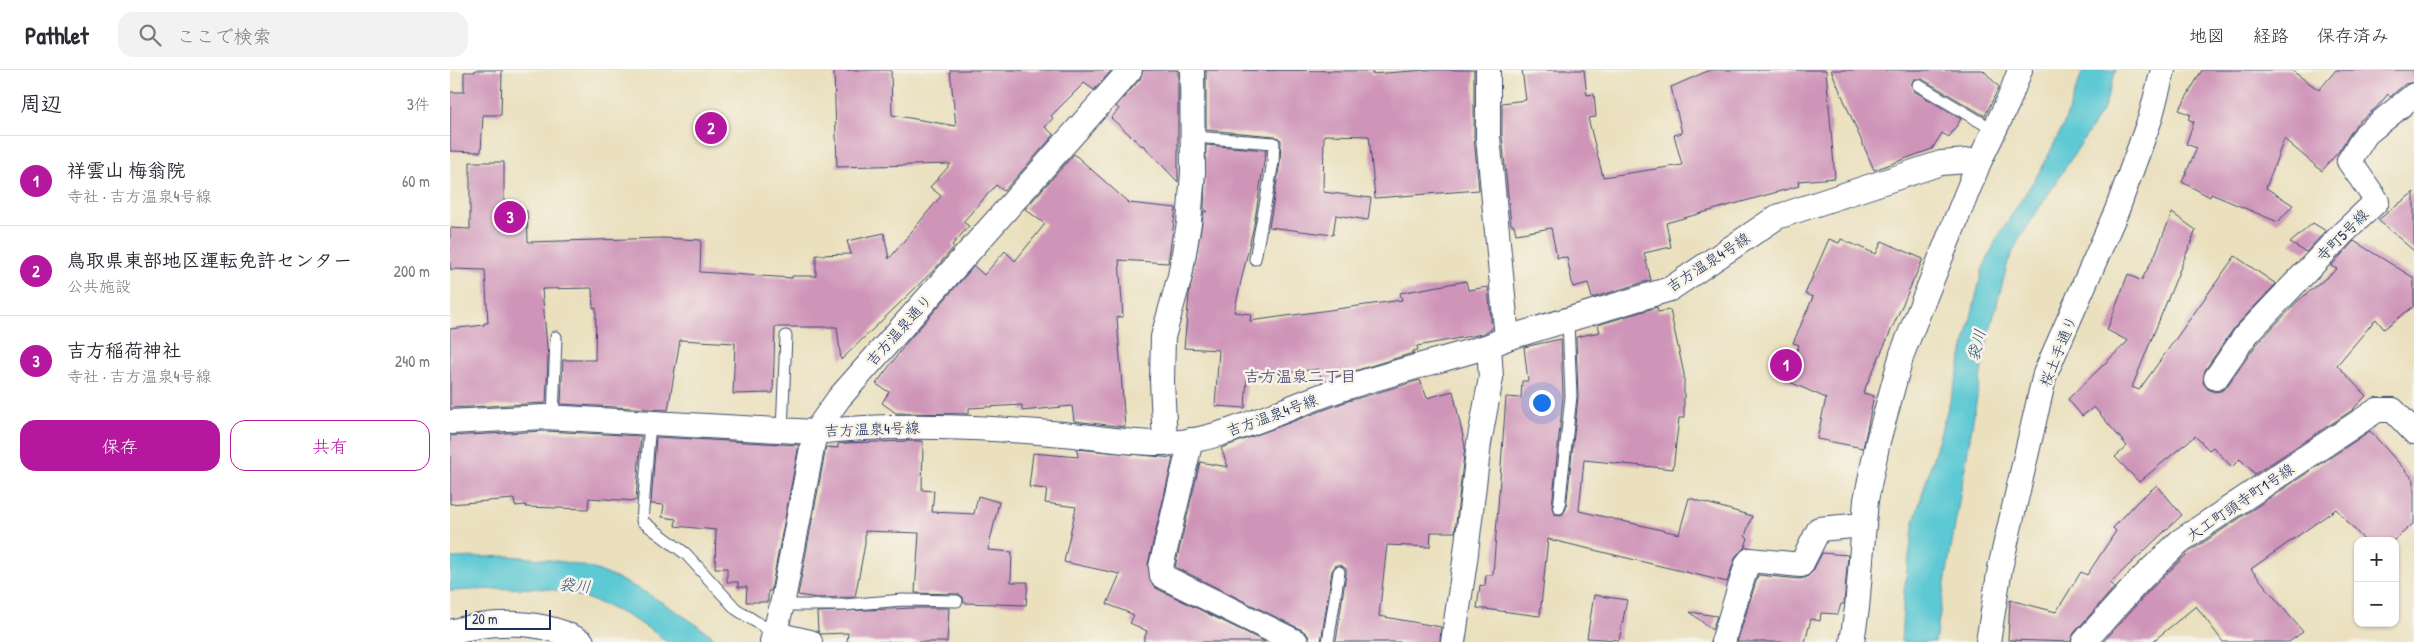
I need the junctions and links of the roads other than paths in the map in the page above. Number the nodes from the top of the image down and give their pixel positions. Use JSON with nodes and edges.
{"nodes":[{"id":1,"x":1130,"y":70,"type":"edge"},
{"id":2,"x":1192,"y":70,"type":"edge"},
{"id":3,"x":1488,"y":70,"type":"edge"},
{"id":4,"x":2020,"y":70,"type":"edge"},
{"id":5,"x":2163,"y":70,"type":"edge"},
{"id":6,"x":1918,"y":85,"type":"dead end"},
{"id":7,"x":2414,"y":95,"type":"edge"},
{"id":8,"x":1994,"y":130,"type":"junction"},
{"id":9,"x":1194,"y":136,"type":"junction"},
{"id":10,"x":1980,"y":160,"type":"junction"},
{"id":11,"x":1255,"y":259,"type":"dead end"},
{"id":12,"x":1568,"y":321,"type":"junction"},
{"id":13,"x":786,"y":336,"type":"dead end"},
{"id":14,"x":556,"y":337,"type":"dead end"},
{"id":15,"x":1498,"y":342,"type":"junction"},
{"id":16,"x":2216,"y":378,"type":"dead end"},
{"id":17,"x":553,"y":418,"type":"junction"},
{"id":18,"x":450,"y":422,"type":"edge"},
{"id":19,"x":650,"y":423,"type":"junction"},
{"id":20,"x":782,"y":430,"type":"junction"},
{"id":21,"x":815,"y":432,"type":"junction"},
{"id":22,"x":2414,"y":432,"type":"edge"},
{"id":23,"x":1191,"y":440,"type":"junction"},
{"id":24,"x":1164,"y":444,"type":"junction"},
{"id":25,"x":1559,"y":508,"type":"dead end"},
{"id":26,"x":1864,"y":525,"type":"junction"},
{"id":27,"x":1339,"y":572,"type":"dead end"},
{"id":28,"x":957,"y":602,"type":"dead end"},
{"id":29,"x":782,"y":605,"type":"junction"},
{"id":30,"x":450,"y":632,"type":"edge"},
{"id":31,"x":774,"y":638,"type":"edge"},
{"id":32,"x":582,"y":642,"type":"edge"},
{"id":33,"x":810,"y":642,"type":"edge"},
{"id":34,"x":1296,"y":642,"type":"edge"},
{"id":35,"x":1328,"y":642,"type":"edge"},
{"id":36,"x":1453,"y":642,"type":"edge"},
{"id":37,"x":1723,"y":642,"type":"edge"},
{"id":38,"x":1852,"y":642,"type":"edge"},
{"id":39,"x":1988,"y":642,"type":"edge"},
{"id":40,"x":2084,"y":642,"type":"edge"}],
"edges":[{"from":1,"to":21,"type":"street","name":"吉方温泉通り"},
{"from":2,"to":9,"type":"street"},
{"from":3,"to":15,"type":"street"},
{"from":4,"to":8,"type":"street"},
{"from":5,"to":39,"type":"street","name":"桜土手通り"},
{"from":6,"to":8,"type":"lane"},
{"from":7,"to":16,"type":"street","name":"寺町5号線"},
{"from":8,"to":10,"type":"street"},
{"from":9,"to":11,"type":"lane"},
{"from":9,"to":24,"type":"street"},
{"from":10,"to":12,"type":"street","name":"吉方温泉4号線"},
{"from":10,"to":26,"type":"street"},
{"from":12,"to":15,"type":"street","name":"吉方温泉4号線"},
{"from":12,"to":25,"type":"lane"},
{"from":13,"to":20,"type":"lane"},
{"from":14,"to":17,"type":"lane"},
{"from":15,"to":23,"type":"street","name":"吉方温泉4号線"},
{"from":15,"to":36,"type":"street"},
{"from":17,"to":18,"type":"street","name":"吉方温泉4号線"},
{"from":17,"to":19,"type":"street","name":"吉方温泉4号線"},
{"from":19,"to":20,"type":"street","name":"吉方温泉4号線"},
{"from":19,"to":31,"type":"lane"},
{"from":20,"to":21,"type":"street","name":"吉方温泉4号線"},
{"from":21,"to":24,"type":"street","name":"吉方温泉4号線"},
{"from":21,"to":29,"type":"street","name":"吉方温泉通り"},
{"from":22,"to":40,"type":"street","name":"大工町頭寺町1号線"},
{"from":23,"to":24,"type":"street","name":"吉方温泉4号線"},
{"from":23,"to":34,"type":"street"},
{"from":26,"to":37,"type":"street"},
{"from":26,"to":38,"type":"street"},
{"from":27,"to":35,"type":"lane"},
{"from":28,"to":29,"type":"lane"},
{"from":29,"to":31,"type":"street","name":"吉方温泉通り"},
{"from":30,"to":32,"type":"street"},
{"from":31,"to":33,"type":"street"}]}
